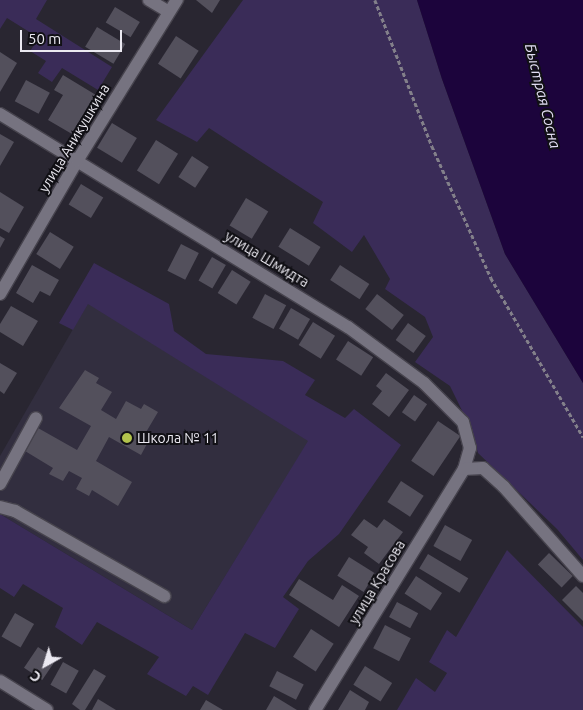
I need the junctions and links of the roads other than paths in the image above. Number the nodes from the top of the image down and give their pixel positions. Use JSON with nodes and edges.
{"nodes":[{"id":1,"x":148,"y":0,"type":"edge"},
{"id":2,"x":177,"y":0,"type":"edge"},
{"id":3,"x":170,"y":12,"type":"junction"},
{"id":4,"x":0,"y":114,"type":"edge"},
{"id":5,"x":77,"y":161,"type":"junction"},
{"id":6,"x":0,"y":294,"type":"edge"},
{"id":7,"x":36,"y":418,"type":"dead end"},
{"id":8,"x":464,"y":469,"type":"junction"},
{"id":9,"x":0,"y":484,"type":"edge"},
{"id":10,"x":0,"y":507,"type":"edge"},
{"id":11,"x":583,"y":576,"type":"edge"},
{"id":12,"x":164,"y":596,"type":"dead end"},
{"id":13,"x":0,"y":681,"type":"edge"},
{"id":14,"x":47,"y":710,"type":"edge"},
{"id":15,"x":315,"y":710,"type":"edge"}],
"edges":[{"from":1,"to":3,"type":"street"},
{"from":2,"to":3,"type":"street","name":"улица Аникушкина"},
{"from":3,"to":5,"type":"street","name":"улица Аникушкина"},
{"from":4,"to":5,"type":"street","name":"улица Шмидта"},
{"from":5,"to":6,"type":"street","name":"улица Аникушкина"},
{"from":5,"to":8,"type":"street","name":"улица Шмидта"},
{"from":7,"to":9,"type":"street"},
{"from":8,"to":11,"type":"street"},
{"from":8,"to":15,"type":"street","name":"улица Красова"},
{"from":10,"to":12,"type":"street"},
{"from":13,"to":14,"type":"street"}]}
